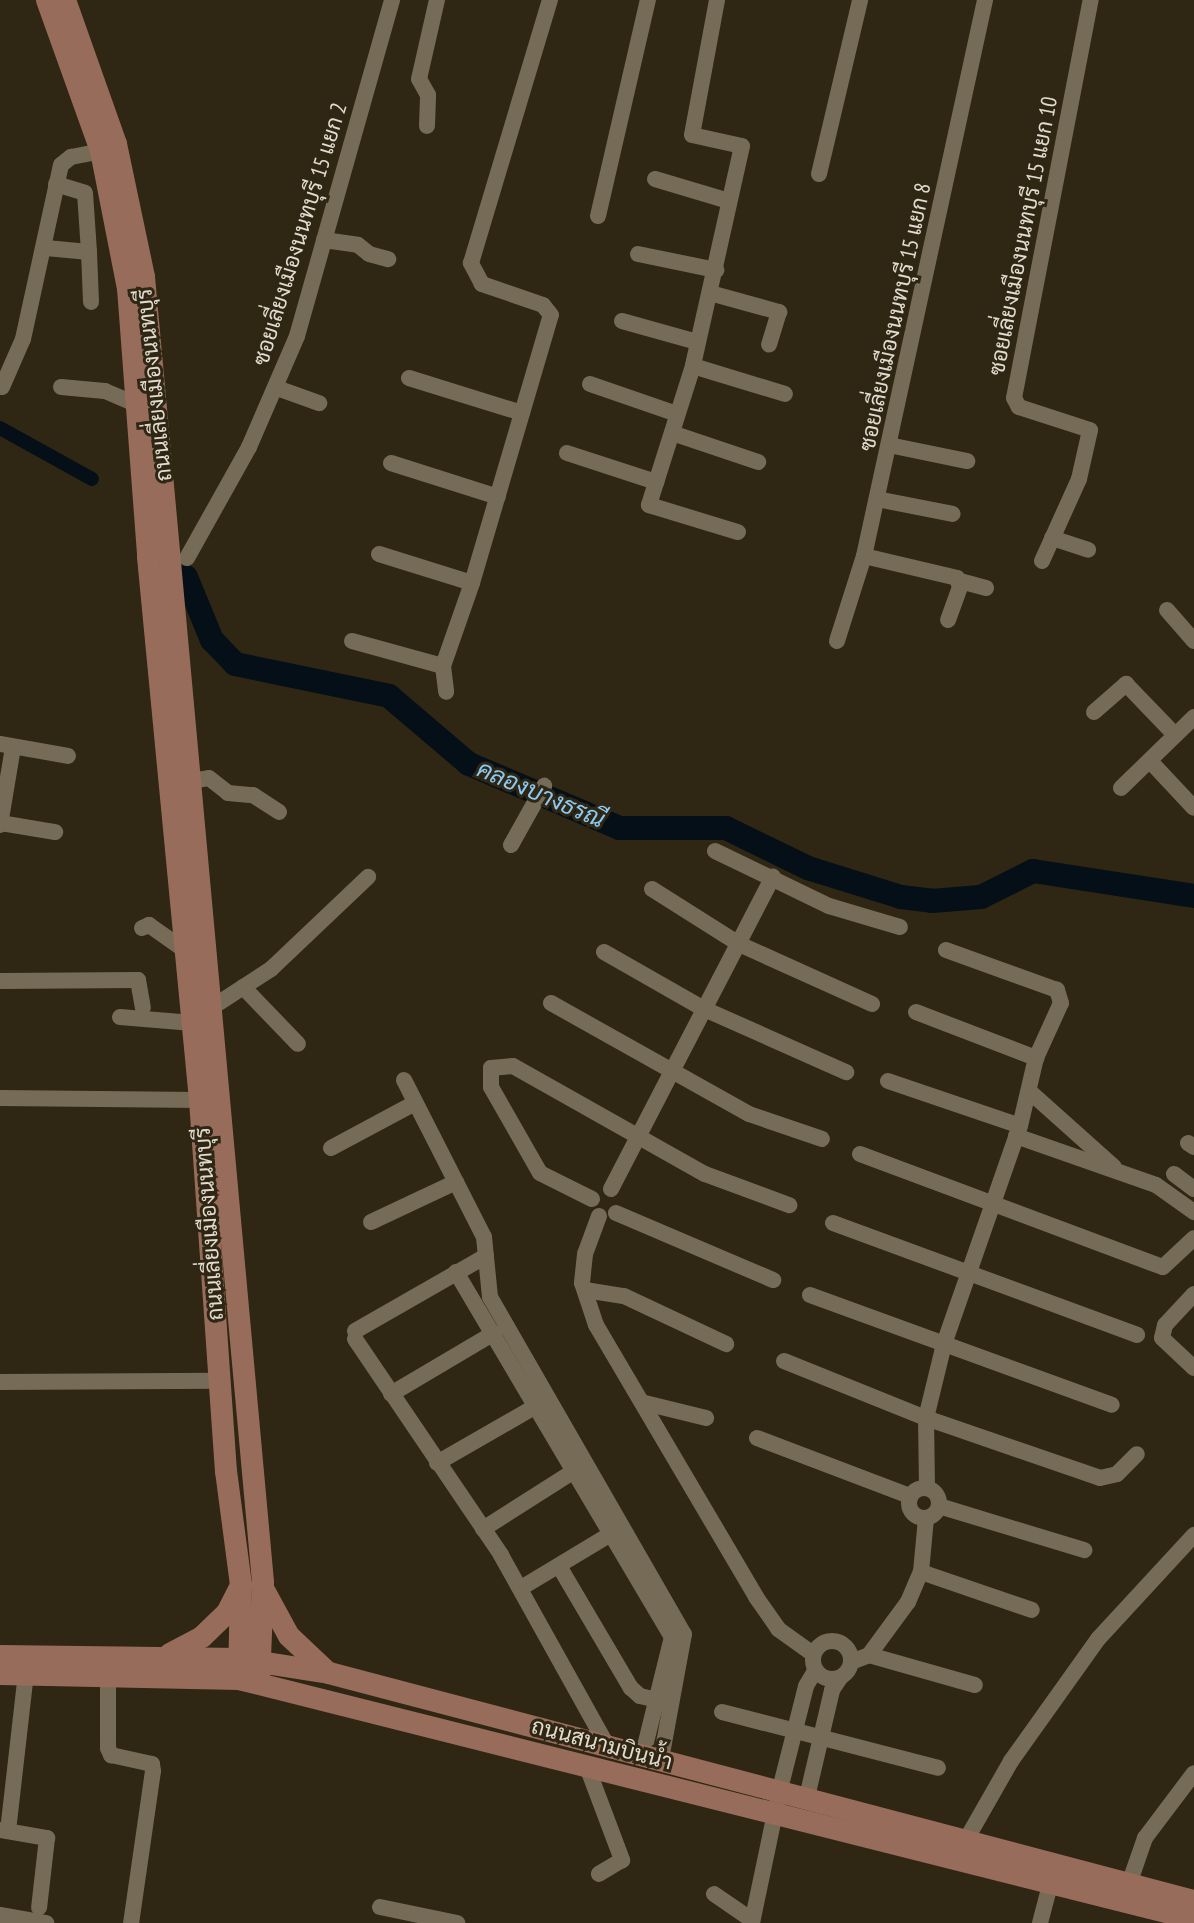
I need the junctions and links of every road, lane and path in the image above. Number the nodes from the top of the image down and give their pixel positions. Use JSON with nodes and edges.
{"nodes":[{"id":1,"x":47,"y":0,"type":"edge"},
{"id":2,"x":65,"y":0,"type":"edge"},
{"id":3,"x":392,"y":0,"type":"edge"},
{"id":4,"x":437,"y":0,"type":"edge"},
{"id":5,"x":550,"y":0,"type":"edge"},
{"id":6,"x":648,"y":0,"type":"edge"},
{"id":7,"x":717,"y":0,"type":"edge"},
{"id":8,"x":860,"y":0,"type":"edge"},
{"id":9,"x":985,"y":0,"type":"edge"},
{"id":10,"x":1091,"y":0,"type":"edge"},
{"id":11,"x":427,"y":126,"type":"dead end"},
{"id":12,"x":101,"y":151,"type":"junction"},
{"id":13,"x":819,"y":174,"type":"dead end"},
{"id":14,"x":655,"y":179,"type":"dead end"},
{"id":15,"x":56,"y":184,"type":"junction"},
{"id":16,"x":729,"y":201,"type":"junction"},
{"id":17,"x":598,"y":216,"type":"dead end"},
{"id":18,"x":324,"y":240,"type":"junction"},
{"id":19,"x":46,"y":248,"type":"junction"},
{"id":20,"x":89,"y":252,"type":"junction"},
{"id":21,"x":638,"y":254,"type":"dead end"},
{"id":22,"x":388,"y":259,"type":"dead end"},
{"id":23,"x":716,"y":270,"type":"junction"},
{"id":24,"x":710,"y":293,"type":"junction"},
{"id":25,"x":91,"y":302,"type":"dead end"},
{"id":26,"x":622,"y":321,"type":"dead end"},
{"id":27,"x":697,"y":342,"type":"junction"},
{"id":28,"x":769,"y":345,"type":"dead end"},
{"id":29,"x":693,"y":366,"type":"junction"},
{"id":30,"x":409,"y":378,"type":"dead end"},
{"id":31,"x":590,"y":384,"type":"dead end"},
{"id":32,"x":2,"y":387,"type":"edge"},
{"id":33,"x":61,"y":387,"type":"dead end"},
{"id":34,"x":277,"y":388,"type":"junction"},
{"id":35,"x":785,"y":394,"type":"dead end"},
{"id":36,"x":319,"y":403,"type":"dead end"},
{"id":37,"x":138,"y":405,"type":"junction"},
{"id":38,"x":522,"y":413,"type":"junction"},
{"id":39,"x":677,"y":414,"type":"junction"},
{"id":40,"x":672,"y":433,"type":"junction"},
{"id":41,"x":889,"y":445,"type":"junction"},
{"id":42,"x":567,"y":453,"type":"dead end"},
{"id":43,"x":967,"y":461,"type":"dead end"},
{"id":44,"x":758,"y":462,"type":"dead end"},
{"id":45,"x":391,"y":463,"type":"dead end"},
{"id":46,"x":656,"y":482,"type":"junction"},
{"id":47,"x":498,"y":497,"type":"junction"},
{"id":48,"x":877,"y":499,"type":"junction"},
{"id":49,"x":953,"y":514,"type":"dead end"},
{"id":50,"x":738,"y":532,"type":"dead end"},
{"id":51,"x":1052,"y":538,"type":"junction"},
{"id":52,"x":1088,"y":550,"type":"dead end"},
{"id":53,"x":379,"y":554,"type":"dead end"},
{"id":54,"x":864,"y":556,"type":"junction"},
{"id":55,"x":187,"y":558,"type":"dead end"},
{"id":56,"x":1042,"y":561,"type":"dead end"},
{"id":57,"x":960,"y":581,"type":"junction"},
{"id":58,"x":472,"y":583,"type":"junction"},
{"id":59,"x":986,"y":588,"type":"dead end"},
{"id":60,"x":1167,"y":610,"type":"dead end"},
{"id":61,"x":948,"y":620,"type":"dead end"},
{"id":62,"x":352,"y":641,"type":"dead end"},
{"id":63,"x":837,"y":641,"type":"dead end"},
{"id":64,"x":1194,"y":641,"type":"edge"},
{"id":65,"x":443,"y":666,"type":"junction"},
{"id":66,"x":446,"y":692,"type":"dead end"},
{"id":67,"x":1094,"y":712,"type":"dead end"},
{"id":68,"x":1194,"y":717,"type":"edge"},
{"id":69,"x":1175,"y":735,"type":"junction"},
{"id":70,"x":6,"y":745,"type":"edge"},
{"id":71,"x":68,"y":756,"type":"dead end"},
{"id":72,"x":1150,"y":761,"type":"junction"},
{"id":73,"x":170,"y":769,"type":"junction"},
{"id":74,"x":190,"y":781,"type":"junction"},
{"id":75,"x":1121,"y":788,"type":"dead end"},
{"id":76,"x":542,"y":793,"type":"dead end"},
{"id":77,"x":1194,"y":808,"type":"edge"},
{"id":78,"x":279,"y":812,"type":"dead end"},
{"id":79,"x":0,"y":824,"type":"edge"},
{"id":80,"x":55,"y":832,"type":"dead end"},
{"id":81,"x":511,"y":845,"type":"dead end"},
{"id":82,"x":715,"y":851,"type":"dead end"},
{"id":83,"x":773,"y":876,"type":"junction"},
{"id":84,"x":368,"y":877,"type":"dead end"},
{"id":85,"x":652,"y":889,"type":"dead end"},
{"id":86,"x":900,"y":927,"type":"dead end"},
{"id":87,"x":142,"y":928,"type":"dead end"},
{"id":88,"x":739,"y":944,"type":"junction"},
{"id":89,"x":946,"y":950,"type":"dead end"},
{"id":90,"x":186,"y":951,"type":"junction"},
{"id":91,"x":604,"y":952,"type":"dead end"},
{"id":92,"x":0,"y":981,"type":"edge"},
{"id":93,"x":243,"y":987,"type":"junction"},
{"id":94,"x":551,"y":1003,"type":"dead end"},
{"id":95,"x":872,"y":1004,"type":"dead end"},
{"id":96,"x":143,"y":1008,"type":"dead end"},
{"id":97,"x":211,"y":1008,"type":"junction"},
{"id":98,"x":702,"y":1008,"type":"junction"},
{"id":99,"x":916,"y":1012,"type":"dead end"},
{"id":100,"x":120,"y":1017,"type":"dead end"},
{"id":101,"x":193,"y":1023,"type":"junction"},
{"id":102,"x":298,"y":1044,"type":"dead end"},
{"id":103,"x":1036,"y":1058,"type":"junction"},
{"id":104,"x":846,"y":1072,"type":"dead end"},
{"id":105,"x":669,"y":1073,"type":"junction"},
{"id":106,"x":404,"y":1080,"type":"dead end"},
{"id":107,"x":888,"y":1081,"type":"dead end"},
{"id":108,"x":1029,"y":1091,"type":"junction"},
{"id":109,"x":0,"y":1098,"type":"edge"},
{"id":110,"x":200,"y":1100,"type":"junction"},
{"id":111,"x":415,"y":1103,"type":"junction"},
{"id":112,"x":1018,"y":1131,"type":"junction"},
{"id":113,"x":636,"y":1138,"type":"junction"},
{"id":114,"x":822,"y":1139,"type":"dead end"},
{"id":115,"x":331,"y":1148,"type":"dead end"},
{"id":116,"x":860,"y":1154,"type":"dead end"},
{"id":117,"x":1119,"y":1171,"type":"junction"},
{"id":118,"x":1174,"y":1174,"type":"dead end"},
{"id":119,"x":456,"y":1182,"type":"junction"},
{"id":120,"x":611,"y":1189,"type":"junction"},
{"id":121,"x":1194,"y":1189,"type":"edge"},
{"id":122,"x":592,"y":1199,"type":"junction"},
{"id":123,"x":994,"y":1202,"type":"junction"},
{"id":124,"x":789,"y":1205,"type":"dead end"},
{"id":125,"x":1194,"y":1212,"type":"edge"},
{"id":126,"x":616,"y":1213,"type":"junction"},
{"id":127,"x":599,"y":1216,"type":"junction"},
{"id":128,"x":371,"y":1222,"type":"dead end"},
{"id":129,"x":833,"y":1223,"type":"dead end"},
{"id":130,"x":1194,"y":1238,"type":"edge"},
{"id":131,"x":486,"y":1256,"type":"junction"},
{"id":132,"x":456,"y":1272,"type":"junction"},
{"id":133,"x":966,"y":1272,"type":"junction"},
{"id":134,"x":773,"y":1280,"type":"dead end"},
{"id":135,"x":585,"y":1290,"type":"junction"},
{"id":136,"x":1194,"y":1294,"type":"edge"},
{"id":137,"x":810,"y":1295,"type":"dead end"},
{"id":138,"x":483,"y":1300,"type":"junction"},
{"id":139,"x":494,"y":1333,"type":"junction"},
{"id":140,"x":1137,"y":1335,"type":"dead end"},
{"id":141,"x":726,"y":1344,"type":"dead end"},
{"id":142,"x":944,"y":1344,"type":"junction"},
{"id":143,"x":784,"y":1361,"type":"dead end"},
{"id":144,"x":1194,"y":1368,"type":"edge"},
{"id":145,"x":220,"y":1381,"type":"junction"},
{"id":146,"x":0,"y":1382,"type":"edge"},
{"id":147,"x":391,"y":1394,"type":"junction"},
{"id":148,"x":541,"y":1403,"type":"junction"},
{"id":149,"x":645,"y":1403,"type":"junction"},
{"id":150,"x":1112,"y":1405,"type":"dead end"},
{"id":151,"x":706,"y":1418,"type":"dead end"},
{"id":152,"x":926,"y":1418,"type":"junction"},
{"id":153,"x":757,"y":1438,"type":"dead end"},
{"id":154,"x":1137,"y":1454,"type":"dead end"},
{"id":155,"x":437,"y":1463,"type":"junction"},
{"id":156,"x":574,"y":1471,"type":"junction"},
{"id":157,"x":927,"y":1488,"type":"junction"},
{"id":158,"x":910,"y":1496,"type":"junction"},
{"id":159,"x":939,"y":1506,"type":"junction"},
{"id":160,"x":926,"y":1518,"type":"junction"},
{"id":161,"x":483,"y":1529,"type":"junction"},
{"id":162,"x":611,"y":1534,"type":"junction"},
{"id":163,"x":1194,"y":1535,"type":"edge"},
{"id":164,"x":1084,"y":1550,"type":"dead end"},
{"id":165,"x":634,"y":1561,"type":"junction"},
{"id":166,"x":559,"y":1566,"type":"junction"},
{"id":167,"x":921,"y":1572,"type":"junction"},
{"id":168,"x":252,"y":1584,"type":"junction"},
{"id":169,"x":521,"y":1588,"type":"junction"},
{"id":170,"x":1032,"y":1610,"type":"dead end"},
{"id":171,"x":869,"y":1655,"type":"junction"},
{"id":172,"x":0,"y":1656,"type":"edge"},
{"id":173,"x":161,"y":1657,"type":"junction"},
{"id":174,"x":814,"y":1662,"type":"junction"},
{"id":175,"x":851,"y":1662,"type":"junction"},
{"id":176,"x":250,"y":1670,"type":"junction"},
{"id":177,"x":329,"y":1673,"type":"junction"},
{"id":178,"x":0,"y":1674,"type":"edge"},
{"id":179,"x":26,"y":1674,"type":"junction"},
{"id":180,"x":108,"y":1675,"type":"junction"},
{"id":181,"x":840,"y":1678,"type":"junction"},
{"id":182,"x":975,"y":1685,"type":"dead end"},
{"id":183,"x":662,"y":1701,"type":"junction"},
{"id":184,"x":722,"y":1712,"type":"dead end"},
{"id":185,"x":794,"y":1732,"type":"junction"},
{"id":186,"x":821,"y":1738,"type":"junction"},
{"id":187,"x":606,"y":1744,"type":"junction"},
{"id":188,"x":662,"y":1759,"type":"junction"},
{"id":189,"x":586,"y":1764,"type":"junction"},
{"id":190,"x":938,"y":1768,"type":"dead end"},
{"id":191,"x":1194,"y":1773,"type":"edge"},
{"id":192,"x":639,"y":1777,"type":"junction"},
{"id":193,"x":673,"y":1787,"type":"junction"},
{"id":194,"x":807,"y":1797,"type":"junction"},
{"id":195,"x":777,"y":1800,"type":"junction"},
{"id":196,"x":4,"y":1831,"type":"edge"},
{"id":197,"x":966,"y":1840,"type":"junction"},
{"id":198,"x":599,"y":1874,"type":"dead end"},
{"id":199,"x":1051,"y":1881,"type":"junction"},
{"id":200,"x":1129,"y":1884,"type":"junction"},
{"id":201,"x":714,"y":1894,"type":"dead end"},
{"id":202,"x":1194,"y":1901,"type":"edge"},
{"id":203,"x":380,"y":1907,"type":"dead end"},
{"id":204,"x":0,"y":1915,"type":"edge"},
{"id":205,"x":42,"y":1915,"type":"edge"},
{"id":206,"x":419,"y":1919,"type":"edge"},
{"id":207,"x":1194,"y":1919,"type":"edge"},
{"id":208,"x":752,"y":1921,"type":"edge"},
{"id":209,"x":131,"y":1923,"type":"edge"},
{"id":210,"x":457,"y":1923,"type":"edge"},
{"id":211,"x":1040,"y":1923,"type":"edge"}],
"edges":[{"from":1,"to":12,"type":"main road","name":"ถนนเลี่ยงเมืองนนทบุรี"},
{"from":2,"to":74,"type":"main road","name":"ถนนเลี่ยงเมืองนนทบุรี"},
{"from":3,"to":18,"type":"street","name":"ซอยเลี่ยงเมืองนนทบุรี 15 แยก 2"},
{"from":4,"to":11,"type":"street"},
{"from":5,"to":38,"type":"street"},
{"from":6,"to":17,"type":"street"},
{"from":7,"to":16,"type":"street"},
{"from":8,"to":13,"type":"street"},
{"from":9,"to":41,"type":"street","name":"ซอยเลี่ยงเมืองนนทบุรี 15 แยก 8"},
{"from":10,"to":51,"type":"street","name":"ซอยเลี่ยงเมืองนนทบุรี 15 แยก 10"},
{"from":12,"to":15,"type":"street"},
{"from":12,"to":37,"type":"main road","name":"ถนนเลี่ยงเมืองนนทบุรี"},
{"from":14,"to":16,"type":"street"},
{"from":15,"to":19,"type":"street"},
{"from":15,"to":20,"type":"street"},
{"from":16,"to":23,"type":"street"},
{"from":18,"to":22,"type":"street"},
{"from":18,"to":34,"type":"street","name":"ซอยเลี่ยงเมืองนนทบุรี 15 แยก 2"},
{"from":19,"to":20,"type":"street"},
{"from":19,"to":32,"type":"street"},
{"from":20,"to":25,"type":"street"},
{"from":21,"to":23,"type":"street"},
{"from":23,"to":24,"type":"street"},
{"from":24,"to":27,"type":"street"},
{"from":24,"to":28,"type":"street"},
{"from":26,"to":27,"type":"street"},
{"from":27,"to":29,"type":"street"},
{"from":29,"to":35,"type":"street"},
{"from":29,"to":39,"type":"street"},
{"from":30,"to":38,"type":"street"},
{"from":31,"to":39,"type":"street"},
{"from":33,"to":37,"type":"street"},
{"from":34,"to":36,"type":"street"},
{"from":34,"to":55,"type":"street","name":"ซอยเลี่ยงเมืองนนทบุรี 15 แยก 2"},
{"from":37,"to":73,"type":"main road","name":"ถนนเลี่ยงเมืองนนทบุรี"},
{"from":38,"to":47,"type":"street"},
{"from":39,"to":40,"type":"street"},
{"from":40,"to":44,"type":"street"},
{"from":40,"to":46,"type":"street"},
{"from":41,"to":43,"type":"street"},
{"from":41,"to":48,"type":"street","name":"ซอยเลี่ยงเมืองนนทบุรี 15 แยก 8"},
{"from":42,"to":46,"type":"street"},
{"from":45,"to":47,"type":"street"},
{"from":46,"to":50,"type":"street"},
{"from":47,"to":58,"type":"street"},
{"from":48,"to":49,"type":"street"},
{"from":48,"to":54,"type":"street","name":"ซอยเลี่ยงเมืองนนทบุรี 15 แยก 8"},
{"from":51,"to":52,"type":"street"},
{"from":51,"to":56,"type":"street","name":"ซอยเลี่ยงเมืองนนทบุรี 15 แยก 10"},
{"from":53,"to":58,"type":"street"},
{"from":54,"to":57,"type":"street"},
{"from":54,"to":63,"type":"street","name":"ซอยเลี่ยงเมืองนนทบุรี 15 แยก 8"},
{"from":57,"to":59,"type":"street"},
{"from":57,"to":61,"type":"street"},
{"from":58,"to":65,"type":"street"},
{"from":60,"to":64,"type":"street"},
{"from":62,"to":65,"type":"street"},
{"from":65,"to":66,"type":"street"},
{"from":67,"to":69,"type":"street"},
{"from":68,"to":69,"type":"street"},
{"from":69,"to":72,"type":"street"},
{"from":70,"to":71,"type":"street"},
{"from":70,"to":79,"type":"street"},
{"from":72,"to":75,"type":"street"},
{"from":72,"to":77,"type":"street"},
{"from":73,"to":74,"type":"main road"},
{"from":73,"to":90,"type":"main road","name":"ถนนเลี่ยงเมืองนนทบุรี"},
{"from":74,"to":78,"type":"street"},
{"from":74,"to":97,"type":"main road","name":"ถนนเลี่ยงเมืองนนทบุรี"},
{"from":76,"to":81,"type":"street"},
{"from":79,"to":80,"type":"street"},
{"from":82,"to":83,"type":"street"},
{"from":83,"to":86,"type":"street"},
{"from":83,"to":88,"type":"street"},
{"from":84,"to":93,"type":"street"},
{"from":85,"to":88,"type":"street"},
{"from":87,"to":90,"type":"street"},
{"from":88,"to":95,"type":"street"},
{"from":88,"to":98,"type":"street"},
{"from":89,"to":103,"type":"street"},
{"from":90,"to":101,"type":"main road","name":"ถนนเลี่ยงเมืองนนทบุรี"},
{"from":91,"to":98,"type":"street"},
{"from":92,"to":96,"type":"street"},
{"from":93,"to":97,"type":"street"},
{"from":93,"to":102,"type":"street"},
{"from":94,"to":105,"type":"street"},
{"from":97,"to":168,"type":"main road","name":"ถนนเลี่ยงเมืองนนทบุรี"},
{"from":98,"to":104,"type":"street"},
{"from":98,"to":105,"type":"street"},
{"from":99,"to":103,"type":"street"},
{"from":100,"to":101,"type":"street"},
{"from":101,"to":110,"type":"main road","name":"ถนนเลี่ยงเมืองนนทบุรี"},
{"from":103,"to":108,"type":"street"},
{"from":105,"to":113,"type":"street"},
{"from":105,"to":114,"type":"street"},
{"from":106,"to":111,"type":"street"},
{"from":107,"to":112,"type":"street"},
{"from":108,"to":112,"type":"street"},
{"from":108,"to":117,"type":"street"},
{"from":109,"to":110,"type":"street"},
{"from":110,"to":145,"type":"main road","name":"ถนนเลี่ยงเมืองนนทบุรี"},
{"from":111,"to":115,"type":"street"},
{"from":111,"to":119,"type":"street"},
{"from":112,"to":117,"type":"street"},
{"from":112,"to":123,"type":"street"},
{"from":113,"to":120,"type":"street"},
{"from":113,"to":122,"type":"street"},
{"from":113,"to":124,"type":"street"},
{"from":116,"to":123,"type":"street"},
{"from":117,"to":125,"type":"street"},
{"from":118,"to":121,"type":"street"},
{"from":119,"to":128,"type":"street"},
{"from":119,"to":131,"type":"street"},
{"from":120,"to":122,"type":"street"},
{"from":120,"to":126,"type":"street"},
{"from":122,"to":127,"type":"street"},
{"from":123,"to":130,"type":"street"},
{"from":123,"to":133,"type":"street"},
{"from":126,"to":127,"type":"street"},
{"from":126,"to":134,"type":"street"},
{"from":127,"to":135,"type":"street"},
{"from":129,"to":133,"type":"street"},
{"from":131,"to":132,"type":"street"},
{"from":131,"to":138,"type":"street"},
{"from":132,"to":138,"type":"street"},
{"from":132,"to":147,"type":"street"},
{"from":133,"to":140,"type":"street"},
{"from":133,"to":142,"type":"street"},
{"from":135,"to":141,"type":"street"},
{"from":135,"to":149,"type":"street"},
{"from":136,"to":144,"type":"street"},
{"from":137,"to":142,"type":"street"},
{"from":138,"to":139,"type":"street"},
{"from":138,"to":148,"type":"street"},
{"from":139,"to":147,"type":"street"},
{"from":139,"to":148,"type":"street"},
{"from":142,"to":150,"type":"street"},
{"from":142,"to":152,"type":"street"},
{"from":143,"to":152,"type":"street"},
{"from":145,"to":146,"type":"street"},
{"from":145,"to":168,"type":"main road","name":"ถนนเลี่ยงเมืองนนทบุรี"},
{"from":147,"to":155,"type":"street"},
{"from":148,"to":155,"type":"street"},
{"from":148,"to":156,"type":"street"},
{"from":148,"to":165,"type":"street"},
{"from":149,"to":151,"type":"street"},
{"from":149,"to":174,"type":"street"},
{"from":152,"to":154,"type":"street"},
{"from":152,"to":157,"type":"street"},
{"from":153,"to":158,"type":"street"},
{"from":155,"to":161,"type":"street"},
{"from":156,"to":161,"type":"street"},
{"from":156,"to":162,"type":"street"},
{"from":157,"to":158,"type":"street"},
{"from":157,"to":159,"type":"street"},
{"from":158,"to":160,"type":"street"},
{"from":159,"to":160,"type":"street"},
{"from":159,"to":164,"type":"street"},
{"from":160,"to":167,"type":"street"},
{"from":161,"to":169,"type":"street"},
{"from":162,"to":165,"type":"street"},
{"from":162,"to":166,"type":"street"},
{"from":163,"to":197,"type":"street"},
{"from":165,"to":183,"type":"street"},
{"from":166,"to":169,"type":"street"},
{"from":166,"to":183,"type":"street"},
{"from":167,"to":170,"type":"street"},
{"from":167,"to":171,"type":"street"},
{"from":168,"to":173,"type":"main road"},
{"from":168,"to":176,"type":"main road","name":"ถนนเลี่ยงเมืองนนทบุรี"},
{"from":168,"to":177,"type":"main road"},
{"from":169,"to":187,"type":"street"},
{"from":171,"to":175,"type":"street"},
{"from":171,"to":182,"type":"street"},
{"from":172,"to":173,"type":"main road","name":"ถนนสนามบินน้ำ"},
{"from":173,"to":176,"type":"main road","name":"ถนนสนามบินน้ำ"},
{"from":174,"to":175,"type":"street"},
{"from":174,"to":181,"type":"street"},
{"from":174,"to":185,"type":"street"},
{"from":175,"to":181,"type":"street"},
{"from":176,"to":177,"type":"main road","name":"ถนนสนามบินน้ำ"},
{"from":176,"to":180,"type":"main road","name":"ถนนสนามบินน้ำ"},
{"from":176,"to":189,"type":"main road","name":"ถนนสนามบินน้ำ"},
{"from":177,"to":187,"type":"main road","name":"ถนนสนามบินน้ำ"},
{"from":178,"to":179,"type":"main road","name":"ถนนสนามบินน้ำ"},
{"from":179,"to":180,"type":"main road","name":"ถนนสนามบินน้ำ"},
{"from":179,"to":196,"type":"street"},
{"from":180,"to":209,"type":"street"},
{"from":181,"to":186,"type":"street"},
{"from":183,"to":188,"type":"street"},
{"from":184,"to":185,"type":"street"},
{"from":185,"to":186,"type":"street"},
{"from":185,"to":195,"type":"street"},
{"from":186,"to":190,"type":"street"},
{"from":186,"to":194,"type":"street"},
{"from":187,"to":188,"type":"main road","name":"ถนนสนามบินน้ำ"},
{"from":188,"to":192,"type":"main road"},
{"from":188,"to":193,"type":"main road"},
{"from":188,"to":195,"type":"main road","name":"ถนนสนามบินน้ำ"},
{"from":189,"to":192,"type":"main road","name":"ถนนสนามบินน้ำ"},
{"from":189,"to":198,"type":"street"},
{"from":191,"to":200,"type":"street"},
{"from":192,"to":193,"type":"main road","name":"ถนนสนามบินน้ำ"},
{"from":193,"to":195,"type":"main road","name":"ถนนสนามบินน้ำ"},
{"from":194,"to":195,"type":"main road","name":"ถนนสนามบินน้ำ"},
{"from":194,"to":197,"type":"main road","name":"ถนนสนามบินน้ำ"},
{"from":195,"to":199,"type":"main road","name":"ถนนสนามบินน้ำ"},
{"from":195,"to":208,"type":"street"},
{"from":196,"to":205,"type":"street"},
{"from":197,"to":200,"type":"main road","name":"ถนนสนามบินน้ำ"},
{"from":199,"to":207,"type":"main road","name":"ถนนสนามบินน้ำ"},
{"from":199,"to":211,"type":"street"},
{"from":200,"to":202,"type":"main road","name":"ถนนสนามบินน้ำ"},
{"from":201,"to":208,"type":"street"},
{"from":203,"to":206,"type":"street"},
{"from":204,"to":205,"type":"street"},
{"from":206,"to":210,"type":"street"}]}
